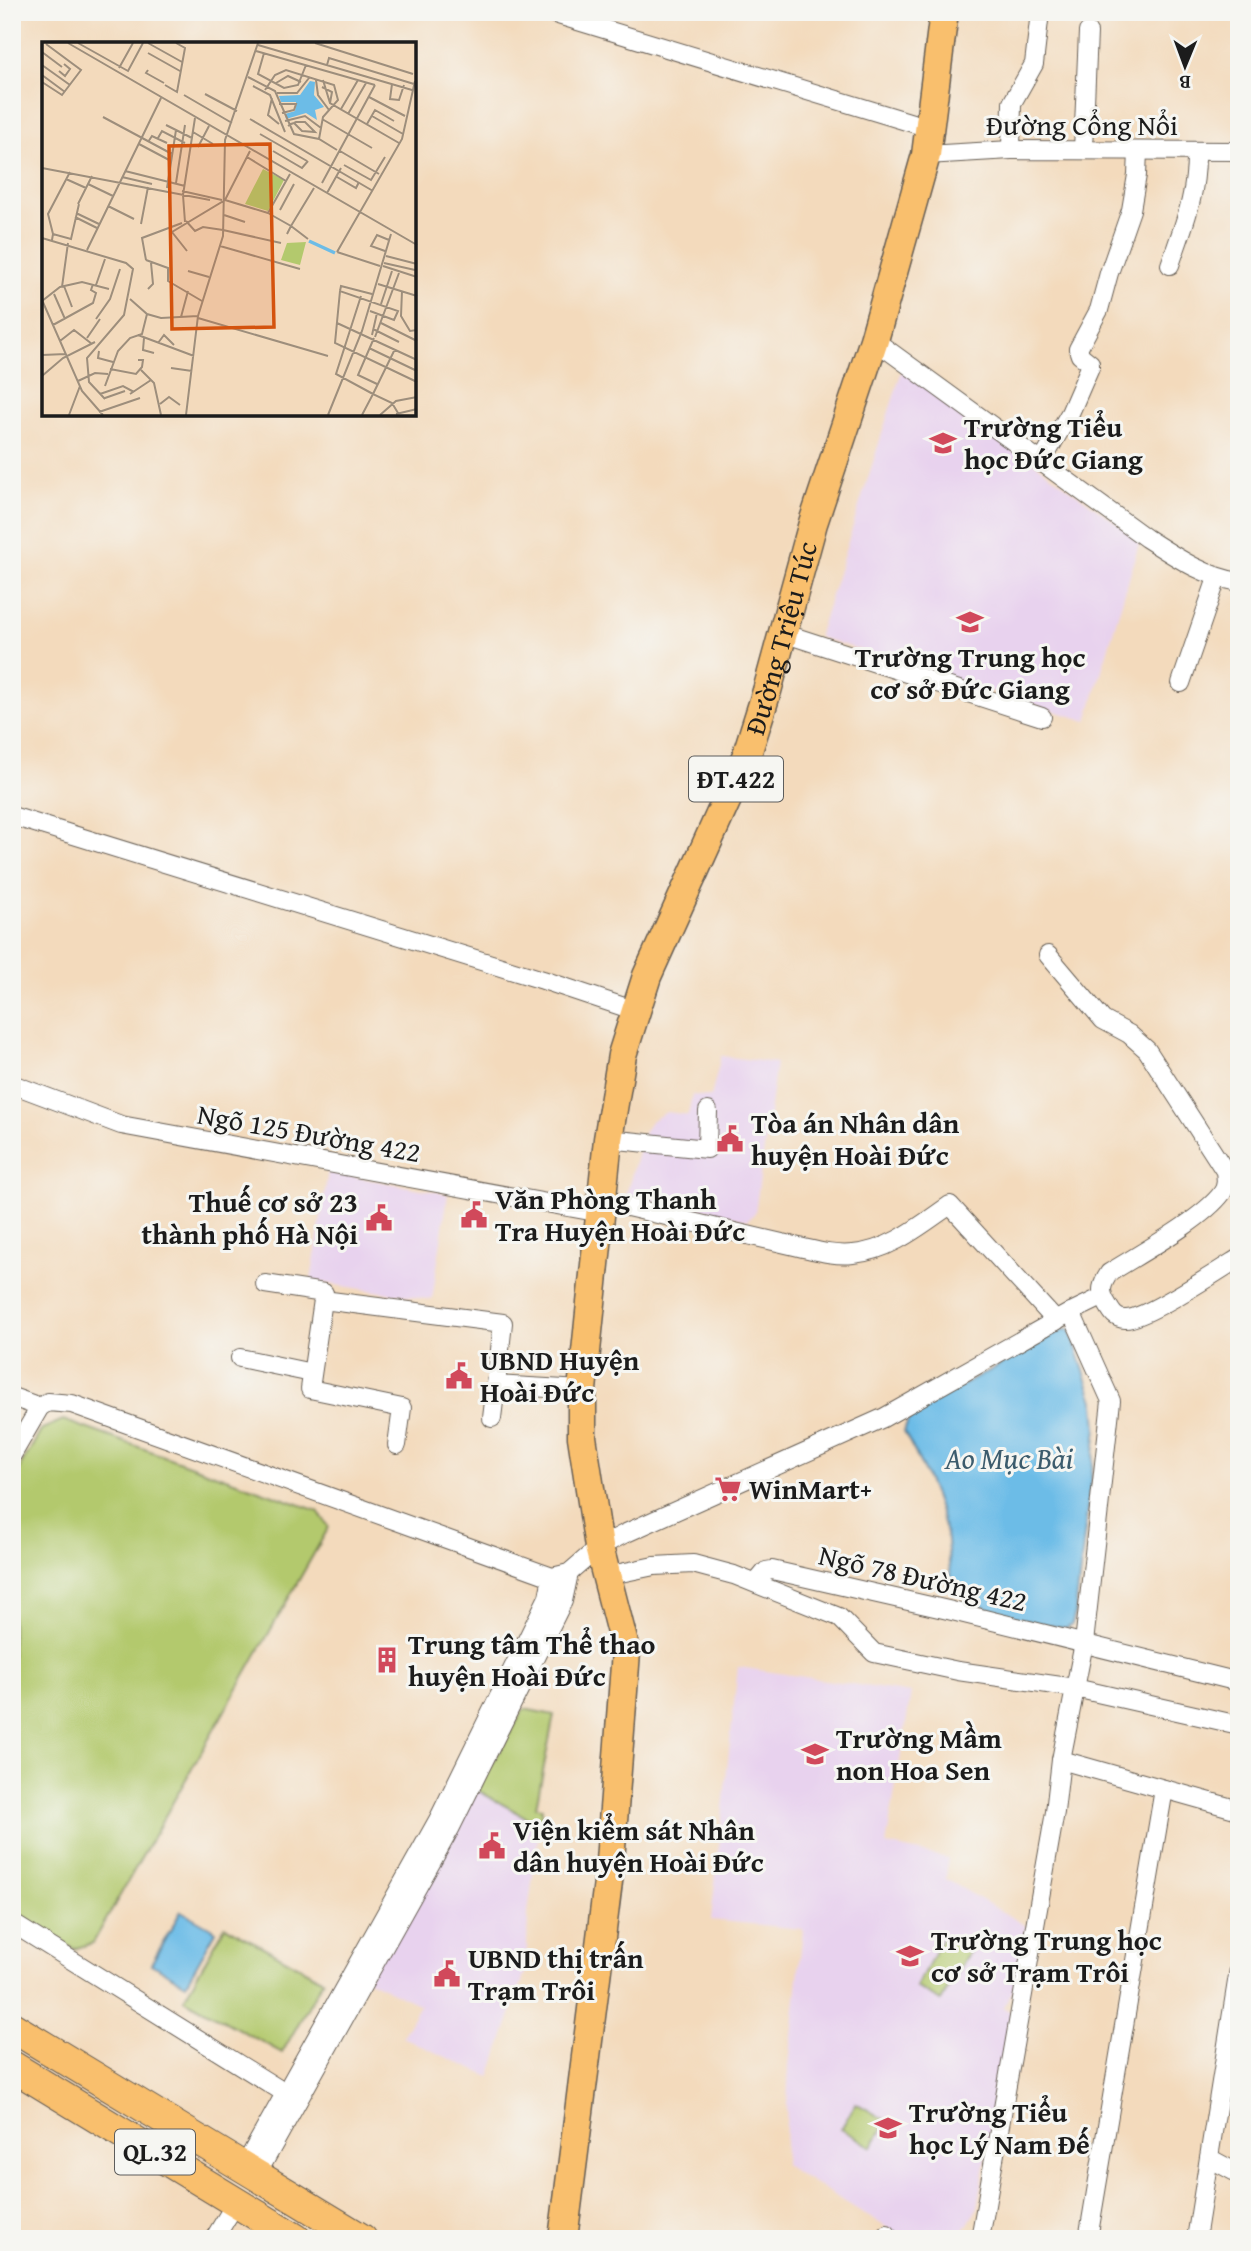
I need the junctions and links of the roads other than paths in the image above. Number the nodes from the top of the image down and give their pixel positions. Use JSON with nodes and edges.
{"nodes":[{"id":1,"x":548,"y":12,"type":"edge"},
{"id":2,"x":944,"y":12,"type":"edge"},
{"id":3,"x":1040,"y":12,"type":"edge"},
{"id":4,"x":1088,"y":32,"type":"dead end"},
{"id":5,"x":928,"y":141,"type":"junction"},
{"id":6,"x":1011,"y":150,"type":"junction"},
{"id":7,"x":1083,"y":150,"type":"junction"},
{"id":8,"x":1138,"y":150,"type":"junction"},
{"id":9,"x":1196,"y":150,"type":"junction"},
{"id":10,"x":1239,"y":151,"type":"edge"},
{"id":11,"x":1170,"y":265,"type":"dead end"},
{"id":12,"x":874,"y":340,"type":"junction"},
{"id":13,"x":1041,"y":463,"type":"junction"},
{"id":14,"x":1217,"y":578,"type":"junction"},
{"id":15,"x":1239,"y":582,"type":"edge"},
{"id":16,"x":783,"y":634,"type":"junction"},
{"id":17,"x":1181,"y":683,"type":"dead end"},
{"id":18,"x":1042,"y":717,"type":"dead end"},
{"id":19,"x":12,"y":816,"type":"edge"},
{"id":20,"x":1048,"y":955,"type":"dead end"},
{"id":21,"x":636,"y":1011,"type":"junction"},
{"id":22,"x":12,"y":1084,"type":"edge"},
{"id":23,"x":708,"y":1111,"type":"dead end"},
{"id":24,"x":608,"y":1139,"type":"junction"},
{"id":25,"x":602,"y":1207,"type":"junction"},
{"id":26,"x":1239,"y":1258,"type":"edge"},
{"id":27,"x":265,"y":1284,"type":"dead end"},
{"id":28,"x":1102,"y":1297,"type":"junction"},
{"id":29,"x":323,"y":1300,"type":"junction"},
{"id":30,"x":1064,"y":1316,"type":"junction"},
{"id":31,"x":240,"y":1358,"type":"dead end"},
{"id":32,"x":312,"y":1373,"type":"junction"},
{"id":33,"x":496,"y":1385,"type":"junction"},
{"id":34,"x":582,"y":1390,"type":"junction"},
{"id":35,"x":12,"y":1397,"type":"edge"},
{"id":36,"x":40,"y":1407,"type":"junction"},
{"id":37,"x":492,"y":1418,"type":"dead end"},
{"id":38,"x":397,"y":1445,"type":"dead end"},
{"id":39,"x":12,"y":1455,"type":"edge"},
{"id":40,"x":599,"y":1548,"type":"junction"},
{"id":41,"x":560,"y":1575,"type":"junction"},
{"id":42,"x":606,"y":1576,"type":"junction"},
{"id":43,"x":756,"y":1583,"type":"junction"},
{"id":44,"x":844,"y":1586,"type":"junction"},
{"id":45,"x":839,"y":1617,"type":"junction"},
{"id":46,"x":1084,"y":1643,"type":"junction"},
{"id":47,"x":1239,"y":1682,"type":"edge"},
{"id":48,"x":1075,"y":1688,"type":"junction"},
{"id":49,"x":1239,"y":1725,"type":"edge"},
{"id":50,"x":1061,"y":1760,"type":"junction"},
{"id":51,"x":1164,"y":1789,"type":"junction"},
{"id":52,"x":1239,"y":1810,"type":"edge"},
{"id":53,"x":12,"y":1923,"type":"edge"},
{"id":54,"x":1239,"y":1969,"type":"edge"},
{"id":55,"x":12,"y":2027,"type":"edge"},
{"id":56,"x":12,"y":2066,"type":"edge"},
{"id":57,"x":1232,"y":2067,"type":"edge"},
{"id":58,"x":285,"y":2093,"type":"junction"},
{"id":59,"x":1209,"y":2158,"type":"junction"},
{"id":60,"x":250,"y":2171,"type":"junction"},
{"id":61,"x":1239,"y":2174,"type":"edge"},
{"id":62,"x":237,"y":2201,"type":"junction"},
{"id":63,"x":214,"y":2239,"type":"edge"},
{"id":64,"x":296,"y":2239,"type":"edge"},
{"id":65,"x":362,"y":2239,"type":"edge"},
{"id":66,"x":563,"y":2239,"type":"edge"},
{"id":67,"x":981,"y":2239,"type":"edge"},
{"id":68,"x":1088,"y":2239,"type":"edge"},
{"id":69,"x":1196,"y":2239,"type":"edge"}],
"edges":[{"from":1,"to":5,"type":"street"},
{"from":2,"to":5,"type":"main road","name":"Đường Triệu Túc","number":"ĐT.422"},
{"from":3,"to":6,"type":"street"},
{"from":4,"to":7,"type":"street"},
{"from":5,"to":6,"type":"street","name":"Đường Cổng Nổi"},
{"from":5,"to":12,"type":"main road","name":"Đường Triệu Túc","number":"ĐT.422"},
{"from":6,"to":7,"type":"street","name":"Đường Cổng Nổi"},
{"from":7,"to":8,"type":"street","name":"Đường Cổng Nổi"},
{"from":8,"to":9,"type":"street","name":"Đường Cổng Nổi"},
{"from":8,"to":13,"type":"street"},
{"from":9,"to":10,"type":"street","name":"Đường Cổng Nổi"},
{"from":9,"to":11,"type":"street"},
{"from":12,"to":13,"type":"street"},
{"from":12,"to":16,"type":"main road","name":"Đường Triệu Túc","number":"ĐT.422"},
{"from":13,"to":14,"type":"street"},
{"from":14,"to":15,"type":"street"},
{"from":14,"to":17,"type":"street"},
{"from":16,"to":18,"type":"street"},
{"from":16,"to":21,"type":"main road","name":"Đường Triệu Túc","number":"ĐT.422"},
{"from":19,"to":21,"type":"street"},
{"from":20,"to":28,"type":"street"},
{"from":21,"to":24,"type":"main road","name":"Đường Triệu Túc","number":"ĐT.422"},
{"from":22,"to":25,"type":"street","name":"Ngõ 125 Đường 422"},
{"from":23,"to":24,"type":"street"},
{"from":24,"to":25,"type":"main road","name":"Đường Triệu Túc","number":"ĐT.422"},
{"from":25,"to":30,"type":"street","name":"Ngõ 125 Đường 422"},
{"from":25,"to":34,"type":"main road","name":"Đường Triệu Túc","number":"ĐT.422"},
{"from":26,"to":28,"type":"street"},
{"from":27,"to":29,"type":"street"},
{"from":28,"to":30,"type":"street"},
{"from":29,"to":32,"type":"street"},
{"from":29,"to":33,"type":"street"},
{"from":30,"to":40,"type":"street"},
{"from":30,"to":46,"type":"street"},
{"from":31,"to":32,"type":"street"},
{"from":32,"to":38,"type":"street"},
{"from":33,"to":34,"type":"street"},
{"from":33,"to":37,"type":"street"},
{"from":34,"to":40,"type":"main road","name":"Đường Triệu Túc","number":"ĐT.422"},
{"from":35,"to":36,"type":"street"},
{"from":36,"to":39,"type":"street"},
{"from":36,"to":41,"type":"street"},
{"from":40,"to":41,"type":"street"},
{"from":40,"to":42,"type":"main road","number":"ĐT.422"},
{"from":41,"to":58,"type":"street"},
{"from":41,"to":60,"type":"street"},
{"from":42,"to":43,"type":"street"},
{"from":42,"to":66,"type":"main road","number":"ĐT.422"},
{"from":43,"to":44,"type":"street","name":"Ngõ 78 Đường 422"},
{"from":43,"to":45,"type":"street"},
{"from":44,"to":45,"type":"street"},
{"from":44,"to":46,"type":"street","name":"Ngõ 78 Đường 422"},
{"from":45,"to":48,"type":"street"},
{"from":46,"to":47,"type":"street","name":"Ngõ 78 Đường 422"},
{"from":46,"to":48,"type":"street"},
{"from":48,"to":49,"type":"street"},
{"from":48,"to":50,"type":"street"},
{"from":50,"to":51,"type":"street"},
{"from":50,"to":67,"type":"street"},
{"from":51,"to":52,"type":"street"},
{"from":51,"to":68,"type":"street"},
{"from":53,"to":58,"type":"street"},
{"from":54,"to":57,"type":"street"},
{"from":55,"to":60,"type":"highway","number":"QL.32"},
{"from":56,"to":62,"type":"highway","number":"QL.32"},
{"from":57,"to":59,"type":"street"},
{"from":58,"to":60,"type":"street"},
{"from":59,"to":61,"type":"street"},
{"from":59,"to":69,"type":"street"},
{"from":60,"to":65,"type":"highway","number":"QL.32"},
{"from":62,"to":63,"type":"street"},
{"from":62,"to":64,"type":"highway","number":"QL.32"}]}
